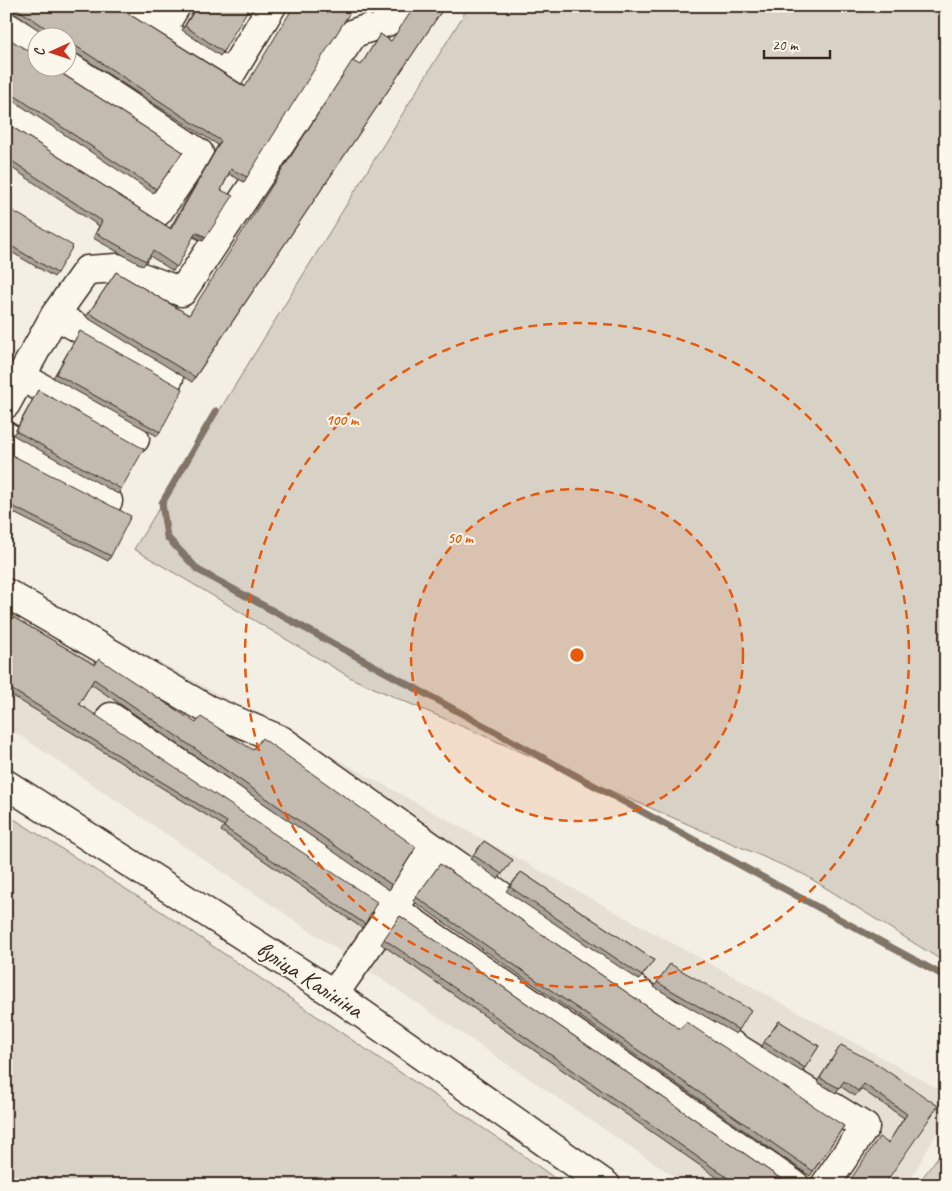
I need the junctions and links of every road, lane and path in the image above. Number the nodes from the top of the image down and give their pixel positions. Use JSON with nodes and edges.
{"nodes":[{"id":1,"x":123,"y":6,"type":"edge"},
{"id":2,"x":176,"y":6,"type":"edge"},
{"id":3,"x":272,"y":6,"type":"edge"},
{"id":4,"x":398,"y":6,"type":"edge"},
{"id":5,"x":6,"y":26,"type":"edge"},
{"id":6,"x":161,"y":31,"type":"junction"},
{"id":7,"x":28,"y":40,"type":"edge"},
{"id":8,"x":78,"y":73,"type":"edge"},
{"id":9,"x":6,"y":112,"type":"edge"},
{"id":10,"x":55,"y":315,"type":"junction"},
{"id":11,"x":20,"y":376,"type":"junction"},
{"id":12,"x":169,"y":378,"type":"dead end"},
{"id":13,"x":6,"y":404,"type":"edge"},
{"id":14,"x":6,"y":436,"type":"edge"},
{"id":15,"x":135,"y":439,"type":"dead end"},
{"id":16,"x":108,"y":501,"type":"dead end"},
{"id":17,"x":6,"y":593,"type":"edge"},
{"id":18,"x":110,"y":717,"type":"dead end"},
{"id":19,"x":6,"y":784,"type":"edge"},
{"id":20,"x":433,"y":848,"type":"junction"},
{"id":21,"x":394,"y":908,"type":"junction"},
{"id":22,"x":334,"y":994,"type":"junction"},
{"id":23,"x":606,"y":1185,"type":"edge"},
{"id":24,"x":795,"y":1185,"type":"edge"},
{"id":25,"x":825,"y":1185,"type":"edge"}],
"edges":[{"from":1,"to":6,"type":"main road"},
{"from":2,"to":6,"type":"main road"},
{"from":3,"to":6,"type":"main road"},
{"from":4,"to":10,"type":"main road"},
{"from":5,"to":7,"type":"main road"},
{"from":8,"to":9,"type":"main road"},
{"from":10,"to":11,"type":"main road"},
{"from":10,"to":12,"type":"main road"},
{"from":11,"to":13,"type":"main road"},
{"from":11,"to":15,"type":"main road"},
{"from":14,"to":16,"type":"main road"},
{"from":17,"to":20,"type":"main road"},
{"from":18,"to":21,"type":"main road"},
{"from":19,"to":22,"type":"main road","name":"вуліца Калініна"},
{"from":20,"to":21,"type":"main road"},
{"from":20,"to":25,"type":"main road"},
{"from":21,"to":22,"type":"main road"},
{"from":21,"to":24,"type":"main road"},
{"from":22,"to":23,"type":"main road","name":"вуліца Калініна"}]}
